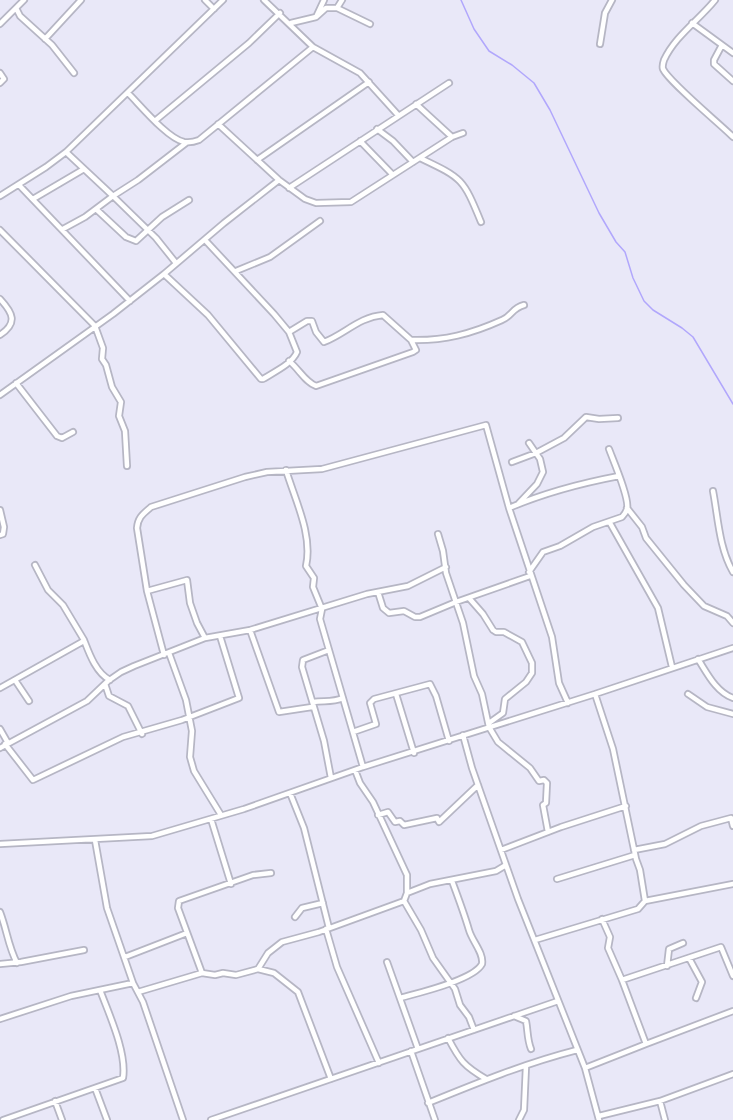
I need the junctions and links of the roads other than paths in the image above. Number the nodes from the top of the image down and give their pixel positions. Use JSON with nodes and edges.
{"nodes":[{"id":1,"x":24,"y":0,"type":"edge"},
{"id":2,"x":81,"y":0,"type":"edge"},
{"id":3,"x":205,"y":0,"type":"edge"},
{"id":4,"x":223,"y":0,"type":"edge"},
{"id":5,"x":264,"y":0,"type":"edge"},
{"id":6,"x":324,"y":0,"type":"edge"},
{"id":7,"x":342,"y":0,"type":"edge"},
{"id":8,"x":612,"y":0,"type":"edge"},
{"id":9,"x":715,"y":0,"type":"edge"},
{"id":10,"x":16,"y":8,"type":"junction"},
{"id":11,"x":337,"y":8,"type":"junction"},
{"id":12,"x":214,"y":9,"type":"junction"},
{"id":13,"x":280,"y":13,"type":"junction"},
{"id":14,"x":316,"y":17,"type":"junction"},
{"id":15,"x":291,"y":23,"type":"junction"},
{"id":16,"x":692,"y":23,"type":"junction"},
{"id":17,"x":0,"y":24,"type":"edge"},
{"id":18,"x":370,"y":24,"type":"dead end"},
{"id":19,"x":45,"y":39,"type":"junction"},
{"id":20,"x":600,"y":44,"type":"dead end"},
{"id":21,"x":722,"y":45,"type":"junction"},
{"id":22,"x":314,"y":46,"type":"junction"},
{"id":23,"x":733,"y":52,"type":"edge"},
{"id":24,"x":0,"y":73,"type":"edge"},
{"id":25,"x":74,"y":73,"type":"dead end"},
{"id":26,"x":733,"y":81,"type":"edge"},
{"id":27,"x":369,"y":82,"type":"junction"},
{"id":28,"x":0,"y":83,"type":"edge"},
{"id":29,"x":449,"y":83,"type":"dead end"},
{"id":30,"x":128,"y":93,"type":"junction"},
{"id":31,"x":416,"y":104,"type":"junction"},
{"id":32,"x":398,"y":115,"type":"junction"},
{"id":33,"x":156,"y":120,"type":"junction"},
{"id":34,"x":218,"y":124,"type":"junction"},
{"id":35,"x":377,"y":129,"type":"junction"},
{"id":36,"x":463,"y":133,"type":"dead end"},
{"id":37,"x":452,"y":137,"type":"junction"},
{"id":38,"x":733,"y":137,"type":"edge"},
{"id":39,"x":360,"y":141,"type":"junction"},
{"id":40,"x":186,"y":143,"type":"junction"},
{"id":41,"x":66,"y":152,"type":"junction"},
{"id":42,"x":420,"y":158,"type":"junction"},
{"id":43,"x":257,"y":160,"type":"junction"},
{"id":44,"x":413,"y":162,"type":"junction"},
{"id":45,"x":84,"y":169,"type":"junction"},
{"id":46,"x":393,"y":175,"type":"junction"},
{"id":47,"x":279,"y":180,"type":"junction"},
{"id":48,"x":19,"y":185,"type":"junction"},
{"id":49,"x":289,"y":188,"type":"junction"},
{"id":50,"x":0,"y":196,"type":"edge"},
{"id":51,"x":113,"y":196,"type":"junction"},
{"id":52,"x":33,"y":200,"type":"junction"},
{"id":53,"x":189,"y":200,"type":"dead end"},
{"id":54,"x":96,"y":209,"type":"junction"},
{"id":55,"x":320,"y":221,"type":"dead end"},
{"id":56,"x":481,"y":222,"type":"dead end"},
{"id":57,"x":63,"y":229,"type":"junction"},
{"id":58,"x":0,"y":230,"type":"edge"},
{"id":59,"x":147,"y":232,"type":"junction"},
{"id":60,"x":205,"y":240,"type":"junction"},
{"id":61,"x":176,"y":263,"type":"junction"},
{"id":62,"x":236,"y":271,"type":"junction"},
{"id":63,"x":164,"y":274,"type":"junction"},
{"id":64,"x":0,"y":299,"type":"edge"},
{"id":65,"x":130,"y":301,"type":"junction"},
{"id":66,"x":524,"y":305,"type":"dead end"},
{"id":67,"x":95,"y":326,"type":"junction"},
{"id":68,"x":289,"y":332,"type":"junction"},
{"id":69,"x":0,"y":336,"type":"edge"},
{"id":70,"x":411,"y":340,"type":"junction"},
{"id":71,"x":289,"y":362,"type":"junction"},
{"id":72,"x":16,"y":383,"type":"junction"},
{"id":73,"x":0,"y":395,"type":"edge"},
{"id":74,"x":618,"y":418,"type":"dead end"},
{"id":75,"x":73,"y":432,"type":"dead end"},
{"id":76,"x":529,"y":443,"type":"dead end"},
{"id":77,"x":609,"y":449,"type":"dead end"},
{"id":78,"x":536,"y":453,"type":"junction"},
{"id":79,"x":512,"y":462,"type":"dead end"},
{"id":80,"x":127,"y":466,"type":"dead end"},
{"id":81,"x":286,"y":470,"type":"junction"},
{"id":82,"x":620,"y":476,"type":"junction"},
{"id":83,"x":712,"y":491,"type":"dead end"},
{"id":84,"x":519,"y":503,"type":"junction"},
{"id":85,"x":509,"y":508,"type":"junction"},
{"id":86,"x":627,"y":508,"type":"junction"},
{"id":87,"x":0,"y":510,"type":"edge"},
{"id":88,"x":610,"y":523,"type":"junction"},
{"id":89,"x":438,"y":534,"type":"dead end"},
{"id":90,"x":0,"y":535,"type":"edge"},
{"id":91,"x":35,"y":565,"type":"dead end"},
{"id":92,"x":446,"y":567,"type":"junction"},
{"id":93,"x":733,"y":572,"type":"edge"},
{"id":94,"x":530,"y":574,"type":"junction"},
{"id":95,"x":147,"y":591,"type":"junction"},
{"id":96,"x":378,"y":592,"type":"junction"},
{"id":97,"x":469,"y":598,"type":"junction"},
{"id":98,"x":456,"y":602,"type":"junction"},
{"id":99,"x":322,"y":609,"type":"junction"},
{"id":100,"x":312,"y":612,"type":"junction"},
{"id":101,"x":320,"y":618,"type":"junction"},
{"id":102,"x":733,"y":623,"type":"edge"},
{"id":103,"x":250,"y":630,"type":"junction"},
{"id":104,"x":220,"y":636,"type":"junction"},
{"id":105,"x":205,"y":638,"type":"junction"},
{"id":106,"x":84,"y":639,"type":"junction"},
{"id":107,"x":733,"y":648,"type":"edge"},
{"id":108,"x":329,"y":650,"type":"junction"},
{"id":109,"x":166,"y":654,"type":"junction"},
{"id":110,"x":698,"y":659,"type":"junction"},
{"id":111,"x":672,"y":668,"type":"junction"},
{"id":112,"x":15,"y":680,"type":"junction"},
{"id":113,"x":107,"y":682,"type":"junction"},
{"id":114,"x":0,"y":688,"type":"edge"},
{"id":115,"x":396,"y":694,"type":"junction"},
{"id":116,"x":595,"y":694,"type":"junction"},
{"id":117,"x":688,"y":694,"type":"dead end"},
{"id":118,"x":733,"y":696,"type":"edge"},
{"id":119,"x":343,"y":698,"type":"junction"},
{"id":120,"x":29,"y":701,"type":"dead end"},
{"id":121,"x":568,"y":703,"type":"junction"},
{"id":122,"x":313,"y":705,"type":"junction"},
{"id":123,"x":733,"y":714,"type":"edge"},
{"id":124,"x":188,"y":717,"type":"junction"},
{"id":125,"x":489,"y":725,"type":"junction"},
{"id":126,"x":0,"y":729,"type":"edge"},
{"id":127,"x":353,"y":732,"type":"junction"},
{"id":128,"x":142,"y":734,"type":"junction"},
{"id":129,"x":463,"y":735,"type":"junction"},
{"id":130,"x":449,"y":741,"type":"junction"},
{"id":131,"x":4,"y":745,"type":"edge"},
{"id":132,"x":414,"y":753,"type":"junction"},
{"id":133,"x":363,"y":767,"type":"junction"},
{"id":134,"x":355,"y":770,"type":"junction"},
{"id":135,"x":331,"y":778,"type":"junction"},
{"id":136,"x":478,"y":785,"type":"junction"},
{"id":137,"x":290,"y":793,"type":"junction"},
{"id":138,"x":626,"y":806,"type":"junction"},
{"id":139,"x":221,"y":815,"type":"junction"},
{"id":140,"x":378,"y":815,"type":"junction"},
{"id":141,"x":211,"y":819,"type":"junction"},
{"id":142,"x":733,"y":826,"type":"edge"},
{"id":143,"x":548,"y":832,"type":"junction"},
{"id":144,"x":94,"y":840,"type":"junction"},
{"id":145,"x":0,"y":844,"type":"edge"},
{"id":146,"x":501,"y":850,"type":"junction"},
{"id":147,"x":635,"y":852,"type":"junction"},
{"id":148,"x":506,"y":865,"type":"junction"},
{"id":149,"x":271,"y":873,"type":"dead end"},
{"id":150,"x":557,"y":879,"type":"dead end"},
{"id":151,"x":452,"y":881,"type":"junction"},
{"id":152,"x":231,"y":884,"type":"junction"},
{"id":153,"x":733,"y":884,"type":"edge"},
{"id":154,"x":407,"y":893,"type":"junction"},
{"id":155,"x":404,"y":901,"type":"junction"},
{"id":156,"x":645,"y":901,"type":"junction"},
{"id":157,"x":323,"y":903,"type":"junction"},
{"id":158,"x":0,"y":912,"type":"edge"},
{"id":159,"x":295,"y":917,"type":"dead end"},
{"id":160,"x":602,"y":919,"type":"junction"},
{"id":161,"x":327,"y":929,"type":"junction"},
{"id":162,"x":3,"y":931,"type":"edge"},
{"id":163,"x":187,"y":933,"type":"junction"},
{"id":164,"x":535,"y":940,"type":"junction"},
{"id":165,"x":683,"y":943,"type":"dead end"},
{"id":166,"x":84,"y":950,"type":"dead end"},
{"id":167,"x":124,"y":957,"type":"junction"},
{"id":168,"x":689,"y":958,"type":"junction"},
{"id":169,"x":387,"y":962,"type":"dead end"},
{"id":170,"x":17,"y":963,"type":"junction"},
{"id":171,"x":0,"y":964,"type":"edge"},
{"id":172,"x":667,"y":966,"type":"junction"},
{"id":173,"x":258,"y":969,"type":"junction"},
{"id":174,"x":202,"y":974,"type":"junction"},
{"id":175,"x":733,"y":976,"type":"edge"},
{"id":176,"x":622,"y":980,"type":"junction"},
{"id":177,"x":133,"y":983,"type":"junction"},
{"id":178,"x":451,"y":983,"type":"junction"},
{"id":179,"x":100,"y":990,"type":"junction"},
{"id":180,"x":138,"y":992,"type":"junction"},
{"id":181,"x":400,"y":998,"type":"junction"},
{"id":182,"x":696,"y":998,"type":"dead end"},
{"id":183,"x":558,"y":1001,"type":"junction"},
{"id":184,"x":733,"y":1011,"type":"edge"},
{"id":185,"x":514,"y":1016,"type":"junction"},
{"id":186,"x":0,"y":1019,"type":"edge"},
{"id":187,"x":474,"y":1030,"type":"junction"},
{"id":188,"x":448,"y":1038,"type":"junction"},
{"id":189,"x":646,"y":1044,"type":"junction"},
{"id":190,"x":418,"y":1049,"type":"junction"},
{"id":191,"x":531,"y":1049,"type":"dead end"},
{"id":192,"x":577,"y":1050,"type":"junction"},
{"id":193,"x":411,"y":1052,"type":"junction"},
{"id":194,"x":380,"y":1063,"type":"junction"},
{"id":195,"x":526,"y":1066,"type":"junction"},
{"id":196,"x":585,"y":1068,"type":"junction"},
{"id":197,"x":733,"y":1074,"type":"edge"},
{"id":198,"x":331,"y":1079,"type":"junction"},
{"id":199,"x":486,"y":1079,"type":"junction"},
{"id":200,"x":95,"y":1088,"type":"junction"},
{"id":201,"x":55,"y":1101,"type":"junction"},
{"id":202,"x":660,"y":1101,"type":"junction"},
{"id":203,"x":429,"y":1103,"type":"junction"},
{"id":204,"x":599,"y":1118,"type":"edge"},
{"id":205,"x":3,"y":1120,"type":"edge"},
{"id":206,"x":62,"y":1120,"type":"edge"},
{"id":207,"x":107,"y":1120,"type":"edge"},
{"id":208,"x":183,"y":1120,"type":"edge"},
{"id":209,"x":211,"y":1120,"type":"edge"},
{"id":210,"x":435,"y":1120,"type":"edge"},
{"id":211,"x":519,"y":1120,"type":"edge"},
{"id":212,"x":665,"y":1120,"type":"edge"}],
"edges":[{"from":1,"to":10,"type":"street"},
{"from":2,"to":19,"type":"street"},
{"from":3,"to":12,"type":"street"},
{"from":4,"to":12,"type":"street"},
{"from":5,"to":13,"type":"street"},
{"from":6,"to":14,"type":"street"},
{"from":7,"to":11,"type":"street"},
{"from":8,"to":20,"type":"street"},
{"from":9,"to":16,"type":"street"},
{"from":10,"to":17,"type":"street"},
{"from":10,"to":19,"type":"street"},
{"from":11,"to":14,"type":"street"},
{"from":11,"to":18,"type":"street"},
{"from":12,"to":30,"type":"street"},
{"from":13,"to":15,"type":"street"},
{"from":13,"to":33,"type":"street"},
{"from":14,"to":15,"type":"street"},
{"from":15,"to":22,"type":"street"},
{"from":16,"to":21,"type":"street"},
{"from":16,"to":38,"type":"street"},
{"from":19,"to":25,"type":"street"},
{"from":21,"to":23,"type":"street"},
{"from":21,"to":26,"type":"street"},
{"from":22,"to":27,"type":"street"},
{"from":22,"to":34,"type":"street"},
{"from":24,"to":28,"type":"street"},
{"from":27,"to":32,"type":"street"},
{"from":27,"to":43,"type":"street"},
{"from":29,"to":31,"type":"street"},
{"from":30,"to":33,"type":"street"},
{"from":30,"to":41,"type":"street"},
{"from":31,"to":32,"type":"street"},
{"from":31,"to":37,"type":"street"},
{"from":32,"to":35,"type":"street"},
{"from":33,"to":40,"type":"street"},
{"from":34,"to":40,"type":"street"},
{"from":34,"to":43,"type":"street"},
{"from":35,"to":39,"type":"street"},
{"from":35,"to":44,"type":"street"},
{"from":36,"to":37,"type":"street"},
{"from":37,"to":42,"type":"street"},
{"from":39,"to":46,"type":"street"},
{"from":39,"to":49,"type":"street"},
{"from":40,"to":51,"type":"street"},
{"from":41,"to":45,"type":"street"},
{"from":41,"to":48,"type":"street"},
{"from":42,"to":44,"type":"street"},
{"from":42,"to":56,"type":"street"},
{"from":43,"to":47,"type":"street"},
{"from":44,"to":46,"type":"street"},
{"from":45,"to":51,"type":"street"},
{"from":45,"to":52,"type":"street"},
{"from":46,"to":49,"type":"street"},
{"from":47,"to":49,"type":"street"},
{"from":47,"to":60,"type":"street"},
{"from":48,"to":50,"type":"street"},
{"from":48,"to":52,"type":"street"},
{"from":51,"to":54,"type":"street"},
{"from":51,"to":59,"type":"street"},
{"from":52,"to":57,"type":"street"},
{"from":53,"to":59,"type":"street"},
{"from":54,"to":57,"type":"street"},
{"from":54,"to":59,"type":"street"},
{"from":55,"to":62,"type":"street"},
{"from":57,"to":65,"type":"street"},
{"from":58,"to":67,"type":"street"},
{"from":59,"to":61,"type":"street"},
{"from":60,"to":61,"type":"street"},
{"from":60,"to":62,"type":"street"},
{"from":61,"to":63,"type":"street"},
{"from":62,"to":68,"type":"street"},
{"from":63,"to":65,"type":"street"},
{"from":63,"to":71,"type":"street"},
{"from":64,"to":69,"type":"street"},
{"from":65,"to":67,"type":"street"},
{"from":66,"to":70,"type":"street"},
{"from":67,"to":72,"type":"street"},
{"from":67,"to":80,"type":"street"},
{"from":68,"to":70,"type":"street"},
{"from":68,"to":71,"type":"street"},
{"from":70,"to":71,"type":"street"},
{"from":72,"to":73,"type":"street"},
{"from":72,"to":75,"type":"street"},
{"from":74,"to":78,"type":"street"},
{"from":76,"to":78,"type":"street"},
{"from":77,"to":82,"type":"street"},
{"from":78,"to":79,"type":"street"},
{"from":78,"to":84,"type":"street"},
{"from":81,"to":85,"type":"street"},
{"from":81,"to":95,"type":"street"},
{"from":81,"to":99,"type":"street"},
{"from":82,"to":84,"type":"street"},
{"from":82,"to":86,"type":"street"},
{"from":83,"to":93,"type":"street"},
{"from":84,"to":85,"type":"street"},
{"from":85,"to":94,"type":"street"},
{"from":86,"to":88,"type":"street"},
{"from":86,"to":102,"type":"street"},
{"from":87,"to":90,"type":"street"},
{"from":88,"to":94,"type":"street"},
{"from":88,"to":111,"type":"street"},
{"from":89,"to":92,"type":"street"},
{"from":91,"to":106,"type":"street"},
{"from":92,"to":96,"type":"street"},
{"from":92,"to":98,"type":"street"},
{"from":94,"to":97,"type":"street"},
{"from":94,"to":121,"type":"street"},
{"from":95,"to":105,"type":"street"},
{"from":95,"to":109,"type":"street"},
{"from":96,"to":98,"type":"street"},
{"from":96,"to":99,"type":"street"},
{"from":97,"to":98,"type":"street"},
{"from":97,"to":125,"type":"street"},
{"from":98,"to":125,"type":"street"},
{"from":99,"to":100,"type":"street"},
{"from":99,"to":101,"type":"street"},
{"from":100,"to":101,"type":"street"},
{"from":100,"to":103,"type":"street"},
{"from":101,"to":108,"type":"street"},
{"from":103,"to":104,"type":"street"},
{"from":103,"to":122,"type":"street"},
{"from":104,"to":105,"type":"street"},
{"from":104,"to":124,"type":"street"},
{"from":105,"to":109,"type":"street"},
{"from":106,"to":112,"type":"street"},
{"from":106,"to":113,"type":"street"},
{"from":107,"to":110,"type":"street"},
{"from":108,"to":119,"type":"street"},
{"from":108,"to":122,"type":"street"},
{"from":109,"to":113,"type":"street"},
{"from":109,"to":124,"type":"street"},
{"from":110,"to":111,"type":"street"},
{"from":110,"to":118,"type":"street"},
{"from":111,"to":116,"type":"street"},
{"from":112,"to":114,"type":"street"},
{"from":112,"to":120,"type":"street"},
{"from":113,"to":128,"type":"street"},
{"from":113,"to":131,"type":"street"},
{"from":115,"to":127,"type":"street"},
{"from":115,"to":130,"type":"street"},
{"from":115,"to":132,"type":"street"},
{"from":116,"to":121,"type":"street"},
{"from":116,"to":138,"type":"street"},
{"from":117,"to":123,"type":"street"},
{"from":119,"to":122,"type":"street"},
{"from":119,"to":127,"type":"street"},
{"from":121,"to":125,"type":"street"},
{"from":122,"to":135,"type":"street"},
{"from":124,"to":128,"type":"street"},
{"from":124,"to":139,"type":"street"},
{"from":125,"to":129,"type":"street"},
{"from":125,"to":143,"type":"street"},
{"from":126,"to":131,"type":"street"},
{"from":127,"to":133,"type":"street"},
{"from":128,"to":131,"type":"street"},
{"from":129,"to":130,"type":"street"},
{"from":129,"to":136,"type":"street"},
{"from":130,"to":132,"type":"street"},
{"from":132,"to":133,"type":"street"},
{"from":133,"to":134,"type":"street"},
{"from":134,"to":135,"type":"street"},
{"from":134,"to":140,"type":"street"},
{"from":135,"to":137,"type":"street"},
{"from":136,"to":140,"type":"street"},
{"from":136,"to":146,"type":"street"},
{"from":137,"to":139,"type":"street"},
{"from":137,"to":157,"type":"street"},
{"from":138,"to":143,"type":"street"},
{"from":138,"to":147,"type":"street"},
{"from":139,"to":141,"type":"street"},
{"from":140,"to":154,"type":"street"},
{"from":141,"to":144,"type":"street"},
{"from":141,"to":152,"type":"street"},
{"from":142,"to":147,"type":"street"},
{"from":143,"to":146,"type":"street"},
{"from":144,"to":145,"type":"street"},
{"from":144,"to":167,"type":"street"},
{"from":146,"to":148,"type":"street"},
{"from":147,"to":150,"type":"street"},
{"from":147,"to":156,"type":"street"},
{"from":148,"to":151,"type":"street"},
{"from":148,"to":164,"type":"street"},
{"from":149,"to":152,"type":"street"},
{"from":151,"to":154,"type":"street"},
{"from":151,"to":178,"type":"street"},
{"from":152,"to":163,"type":"street"},
{"from":153,"to":156,"type":"street"},
{"from":154,"to":155,"type":"street"},
{"from":155,"to":161,"type":"street"},
{"from":155,"to":178,"type":"street"},
{"from":156,"to":160,"type":"street"},
{"from":157,"to":159,"type":"street"},
{"from":157,"to":161,"type":"street"},
{"from":158,"to":162,"type":"street"},
{"from":160,"to":164,"type":"street"},
{"from":160,"to":176,"type":"street"},
{"from":161,"to":173,"type":"street"},
{"from":161,"to":194,"type":"street"},
{"from":162,"to":170,"type":"street"},
{"from":163,"to":167,"type":"street"},
{"from":163,"to":174,"type":"street"},
{"from":164,"to":183,"type":"street"},
{"from":165,"to":172,"type":"street"},
{"from":166,"to":170,"type":"street"},
{"from":167,"to":177,"type":"street"},
{"from":168,"to":172,"type":"street"},
{"from":168,"to":175,"type":"street"},
{"from":168,"to":182,"type":"street"},
{"from":169,"to":181,"type":"street"},
{"from":170,"to":171,"type":"street"},
{"from":172,"to":176,"type":"street"},
{"from":173,"to":174,"type":"street"},
{"from":173,"to":198,"type":"street"},
{"from":174,"to":180,"type":"street"},
{"from":176,"to":189,"type":"street"},
{"from":177,"to":179,"type":"street"},
{"from":177,"to":180,"type":"street"},
{"from":178,"to":181,"type":"street"},
{"from":178,"to":187,"type":"street"},
{"from":179,"to":186,"type":"street"},
{"from":179,"to":200,"type":"street"},
{"from":180,"to":208,"type":"street"},
{"from":181,"to":190,"type":"street"},
{"from":183,"to":185,"type":"street"},
{"from":183,"to":192,"type":"street"},
{"from":184,"to":189,"type":"street"},
{"from":185,"to":187,"type":"street"},
{"from":185,"to":191,"type":"street"},
{"from":187,"to":188,"type":"street"},
{"from":188,"to":190,"type":"street"},
{"from":188,"to":199,"type":"street"},
{"from":189,"to":196,"type":"street"},
{"from":190,"to":193,"type":"street"},
{"from":192,"to":195,"type":"street"},
{"from":192,"to":196,"type":"street"},
{"from":193,"to":194,"type":"street"},
{"from":193,"to":203,"type":"street"},
{"from":194,"to":198,"type":"street"},
{"from":195,"to":199,"type":"street"},
{"from":195,"to":211,"type":"street"},
{"from":196,"to":204,"type":"street"},
{"from":197,"to":202,"type":"street"},
{"from":198,"to":209,"type":"street"},
{"from":199,"to":203,"type":"street"},
{"from":200,"to":201,"type":"street"},
{"from":200,"to":207,"type":"street"},
{"from":201,"to":205,"type":"street"},
{"from":201,"to":206,"type":"street"},
{"from":202,"to":204,"type":"street"},
{"from":202,"to":212,"type":"street"},
{"from":203,"to":210,"type":"street"}]}
